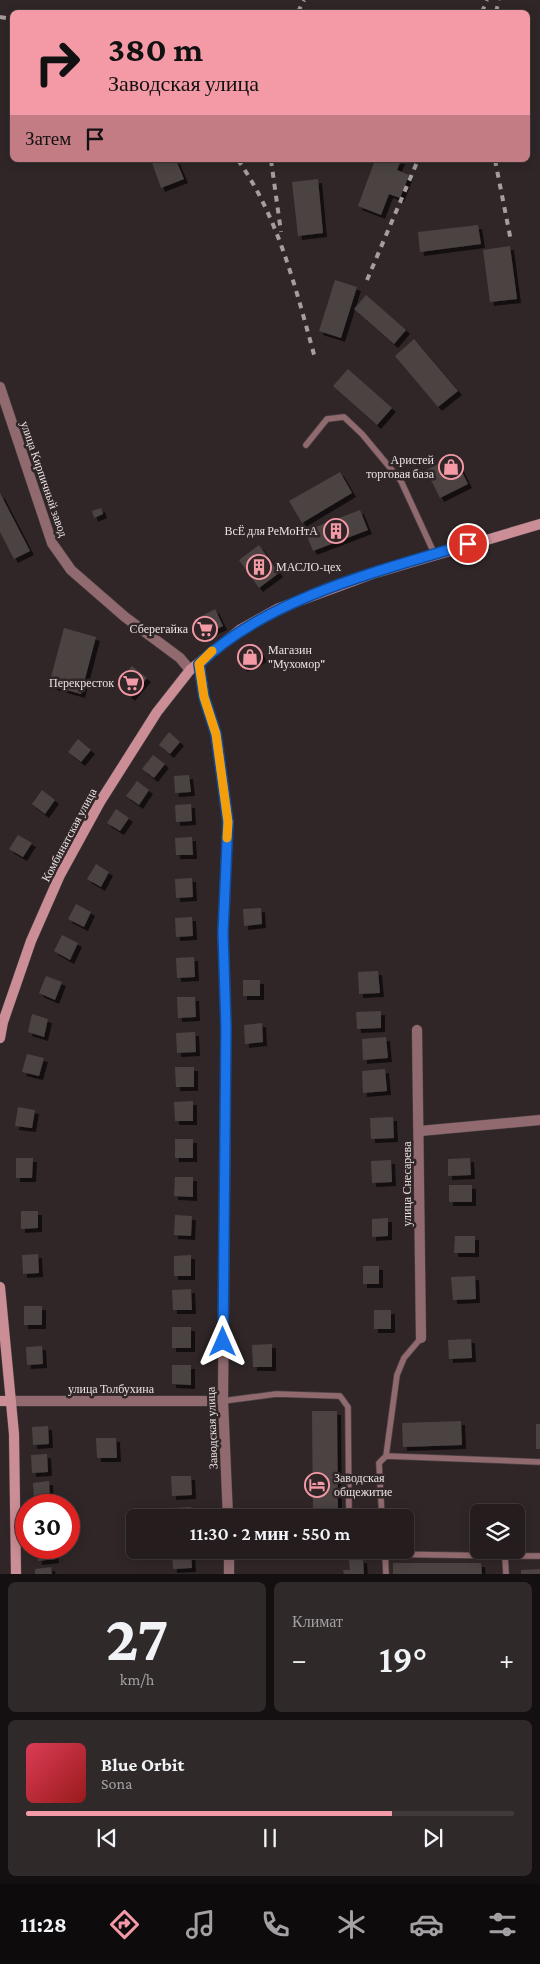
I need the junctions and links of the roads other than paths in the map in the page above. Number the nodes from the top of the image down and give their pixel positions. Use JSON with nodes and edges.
{"nodes":[{"id":1,"x":0,"y":387,"type":"edge"},
{"id":2,"x":306,"y":445,"type":"dead end"},
{"id":3,"x":540,"y":524,"type":"edge"},
{"id":4,"x":434,"y":554,"type":"junction"},
{"id":5,"x":194,"y":667,"type":"junction"},
{"id":6,"x":417,"y":1030,"type":"dead end"},
{"id":7,"x":0,"y":1038,"type":"edge"},
{"id":8,"x":540,"y":1120,"type":"edge"},
{"id":9,"x":420,"y":1131,"type":"junction"},
{"id":10,"x":0,"y":1287,"type":"edge"},
{"id":11,"x":421,"y":1338,"type":"joint"},
{"id":12,"x":5,"y":1401,"type":"edge"},
{"id":13,"x":223,"y":1401,"type":"junction"},
{"id":14,"x":386,"y":1456,"type":"junction"},
{"id":15,"x":540,"y":1462,"type":"edge"},
{"id":16,"x":228,"y":1509,"type":"edge"},
{"id":17,"x":349,"y":1509,"type":"edge"},
{"id":18,"x":382,"y":1509,"type":"edge"},
{"id":19,"x":414,"y":1552,"type":"edge"},
{"id":20,"x":470,"y":1555,"type":"edge"},
{"id":21,"x":525,"y":1556,"type":"edge"},
{"id":22,"x":540,"y":1556,"type":"edge"},
{"id":23,"x":228,"y":1559,"type":"edge"},
{"id":24,"x":384,"y":1559,"type":"edge"},
{"id":25,"x":505,"y":1559,"type":"edge"},
{"id":26,"x":16,"y":1574,"type":"edge"},
{"id":27,"x":229,"y":1574,"type":"edge"},
{"id":28,"x":386,"y":1574,"type":"edge"},
{"id":29,"x":506,"y":1574,"type":"edge"}],
"edges":[{"from":1,"to":5,"type":"street","name":"улица Кирпичный завод"},
{"from":2,"to":4,"type":"lane"},
{"from":3,"to":4,"type":"main road"},
{"from":4,"to":5,"type":"main road"},
{"from":5,"to":7,"type":"main road","name":"Комбинатская улица"},
{"from":5,"to":13,"type":"street","name":"Заводская улица"},
{"from":6,"to":9,"type":"street","name":"улица Снесарева"},
{"from":8,"to":9,"type":"street"},
{"from":9,"to":11,"type":"street","name":"улица Снесарева"},
{"from":10,"to":12,"type":"main road"},
{"from":11,"to":14,"type":"lane"},
{"from":12,"to":13,"type":"street","name":"улица Толбухина"},
{"from":12,"to":26,"type":"main road"},
{"from":13,"to":16,"type":"street","name":"Заводская улица"},
{"from":13,"to":17,"type":"lane"},
{"from":14,"to":15,"type":"lane"},
{"from":14,"to":18,"type":"lane"},
{"from":19,"to":20,"type":"lane"},
{"from":21,"to":22,"type":"lane"},
{"from":23,"to":27,"type":"street"},
{"from":24,"to":28,"type":"lane"},
{"from":25,"to":29,"type":"lane"}]}
